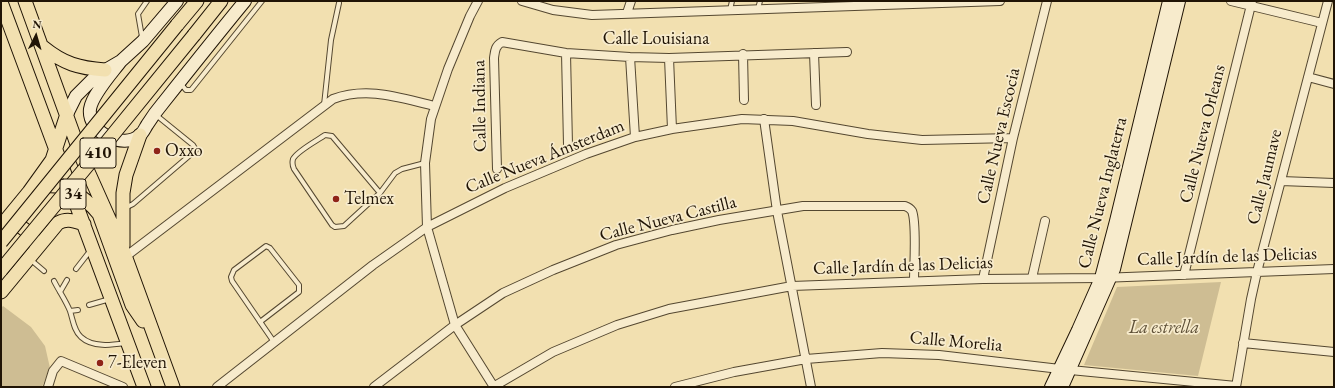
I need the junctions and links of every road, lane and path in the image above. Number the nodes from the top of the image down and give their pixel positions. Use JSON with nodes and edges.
{"nodes":[{"id":1,"x":25,"y":1,"type":"edge"},
{"id":2,"x":147,"y":1,"type":"edge"},
{"id":3,"x":177,"y":1,"type":"edge"},
{"id":4,"x":197,"y":1,"type":"edge"},
{"id":5,"x":221,"y":1,"type":"edge"},
{"id":6,"x":245,"y":1,"type":"edge"},
{"id":7,"x":262,"y":1,"type":"edge"},
{"id":8,"x":478,"y":1,"type":"edge"},
{"id":9,"x":522,"y":1,"type":"edge"},
{"id":10,"x":631,"y":1,"type":"edge"},
{"id":11,"x":732,"y":1,"type":"edge"},
{"id":12,"x":1000,"y":1,"type":"edge"},
{"id":13,"x":1047,"y":1,"type":"edge"},
{"id":14,"x":1169,"y":1,"type":"edge"},
{"id":15,"x":1179,"y":1,"type":"edge"},
{"id":16,"x":1231,"y":1,"type":"edge"},
{"id":17,"x":1328,"y":1,"type":"edge"},
{"id":18,"x":1,"y":2,"type":"edge"},
{"id":19,"x":927,"y":2,"type":"edge"},
{"id":20,"x":963,"y":2,"type":"edge"},
{"id":21,"x":339,"y":3,"type":"dead end"},
{"id":22,"x":1251,"y":3,"type":"edge"},
{"id":23,"x":759,"y":5,"type":"edge"},
{"id":24,"x":730,"y":10,"type":"junction"},
{"id":25,"x":627,"y":13,"type":"junction"},
{"id":26,"x":1322,"y":23,"type":"junction"},
{"id":27,"x":143,"y":41,"type":"junction"},
{"id":28,"x":500,"y":44,"type":"joint"},
{"id":29,"x":42,"y":46,"type":"junction"},
{"id":30,"x":847,"y":52,"type":"dead end"},
{"id":31,"x":566,"y":53,"type":"junction"},
{"id":32,"x":814,"y":53,"type":"junction"},
{"id":33,"x":742,"y":54,"type":"junction"},
{"id":34,"x":630,"y":57,"type":"junction"},
{"id":35,"x":669,"y":58,"type":"junction"},
{"id":36,"x":121,"y":61,"type":"junction"},
{"id":37,"x":105,"y":70,"type":"junction"},
{"id":38,"x":1308,"y":77,"type":"junction"},
{"id":39,"x":179,"y":82,"type":"junction"},
{"id":40,"x":1334,"y":84,"type":"edge"},
{"id":41,"x":744,"y":100,"type":"dead end"},
{"id":42,"x":816,"y":105,"type":"dead end"},
{"id":43,"x":324,"y":106,"type":"junction"},
{"id":44,"x":435,"y":106,"type":"junction"},
{"id":45,"x":155,"y":113,"type":"junction"},
{"id":46,"x":67,"y":114,"type":"junction"},
{"id":47,"x":764,"y":119,"type":"junction"},
{"id":48,"x":672,"y":129,"type":"junction"},
{"id":49,"x":140,"y":136,"type":"junction"},
{"id":50,"x":635,"y":137,"type":"junction"},
{"id":51,"x":1013,"y":138,"type":"junction"},
{"id":52,"x":568,"y":145,"type":"dead end"},
{"id":53,"x":56,"y":148,"type":"junction"},
{"id":54,"x":425,"y":163,"type":"junction"},
{"id":55,"x":496,"y":169,"type":"dead end"},
{"id":56,"x":1281,"y":182,"type":"junction"},
{"id":57,"x":1334,"y":183,"type":"edge"},
{"id":58,"x":29,"y":192,"type":"junction"},
{"id":59,"x":72,"y":192,"type":"junction"},
{"id":60,"x":380,"y":193,"type":"junction"},
{"id":61,"x":123,"y":209,"type":"junction"},
{"id":62,"x":777,"y":211,"type":"junction"},
{"id":63,"x":1045,"y":221,"type":"dead end"},
{"id":64,"x":3,"y":223,"type":"edge"},
{"id":65,"x":84,"y":224,"type":"junction"},
{"id":66,"x":427,"y":227,"type":"junction"},
{"id":67,"x":1,"y":242,"type":"edge"},
{"id":68,"x":38,"y":248,"type":"junction"},
{"id":69,"x":93,"y":248,"type":"junction"},
{"id":70,"x":124,"y":253,"type":"junction"},
{"id":71,"x":29,"y":259,"type":"junction"},
{"id":72,"x":1334,"y":268,"type":"edge"},
{"id":73,"x":76,"y":269,"type":"dead end"},
{"id":74,"x":1,"y":270,"type":"edge"},
{"id":75,"x":44,"y":271,"type":"dead end"},
{"id":76,"x":1257,"y":272,"type":"junction"},
{"id":77,"x":1184,"y":275,"type":"junction"},
{"id":78,"x":1032,"y":278,"type":"junction"},
{"id":79,"x":1106,"y":278,"type":"junction"},
{"id":80,"x":983,"y":279,"type":"junction"},
{"id":81,"x":67,"y":280,"type":"dead end"},
{"id":82,"x":54,"y":281,"type":"dead end"},
{"id":83,"x":914,"y":281,"type":"junction"},
{"id":84,"x":792,"y":286,"type":"junction"},
{"id":85,"x":1,"y":292,"type":"edge"},
{"id":86,"x":60,"y":292,"type":"junction"},
{"id":87,"x":112,"y":299,"type":"junction"},
{"id":88,"x":89,"y":305,"type":"dead end"},
{"id":89,"x":78,"y":310,"type":"dead end"},
{"id":90,"x":70,"y":311,"type":"junction"},
{"id":91,"x":260,"y":322,"type":"junction"},
{"id":92,"x":455,"y":325,"type":"junction"},
{"id":93,"x":156,"y":341,"type":"junction"},
{"id":94,"x":274,"y":342,"type":"junction"},
{"id":95,"x":128,"y":343,"type":"junction"},
{"id":96,"x":1243,"y":343,"type":"junction"},
{"id":97,"x":1334,"y":352,"type":"edge"},
{"id":98,"x":806,"y":359,"type":"junction"},
{"id":99,"x":1065,"y":369,"type":"junction"},
{"id":100,"x":169,"y":383,"type":"edge"},
{"id":101,"x":1236,"y":386,"type":"edge"},
{"id":102,"x":48,"y":387,"type":"edge"},
{"id":103,"x":123,"y":387,"type":"edge"},
{"id":104,"x":144,"y":387,"type":"edge"},
{"id":105,"x":217,"y":387,"type":"edge"},
{"id":106,"x":374,"y":387,"type":"edge"},
{"id":107,"x":494,"y":387,"type":"edge"},
{"id":108,"x":675,"y":387,"type":"edge"},
{"id":109,"x":811,"y":387,"type":"edge"},
{"id":110,"x":1051,"y":387,"type":"edge"},
{"id":111,"x":1062,"y":387,"type":"edge"}],
"edges":[{"from":1,"to":29,"type":"main road","number":"34"},
{"from":2,"to":27,"type":"lane"},
{"from":3,"to":27,"type":"street"},
{"from":4,"to":67,"type":"main road","number":"410","bridge":true},
{"from":5,"to":74,"type":"main road","number":"410","bridge":true},
{"from":6,"to":39,"type":"street"},
{"from":7,"to":39,"type":"lane"},
{"from":8,"to":44,"type":"street"},
{"from":9,"to":25,"type":"street"},
{"from":10,"to":25,"type":"street"},
{"from":11,"to":24,"type":"lane"},
{"from":12,"to":20,"type":"street"},
{"from":13,"to":51,"type":"street","name":"Calle Nueva Escocia"},
{"from":14,"to":79,"type":"street","name":"Calle Nueva Inglaterra"},
{"from":15,"to":79,"type":"street","name":"Calle Nueva Inglaterra"},
{"from":16,"to":22,"type":"street"},
{"from":17,"to":26,"type":"street","name":"Calle Jaumave"},
{"from":18,"to":53,"type":"main road","number":"34"},
{"from":19,"to":20,"type":"street"},
{"from":19,"to":23,"type":"street"},
{"from":21,"to":43,"type":"lane"},
{"from":22,"to":26,"type":"street"},
{"from":22,"to":77,"type":"street","name":"Calle Nueva Orleans"},
{"from":23,"to":24,"type":"street"},
{"from":24,"to":25,"type":"street"},
{"from":26,"to":38,"type":"street","name":"Calle Jaumave"},
{"from":27,"to":36,"type":"street"},
{"from":28,"to":31,"type":"street","name":"Calle Louisiana"},
{"from":28,"to":55,"type":"street","name":"Calle Indiana"},
{"from":29,"to":37,"type":"main road"},
{"from":29,"to":46,"type":"main road","number":"34"},
{"from":30,"to":32,"type":"street","name":"Calle Louisiana"},
{"from":31,"to":34,"type":"street","name":"Calle Louisiana"},
{"from":31,"to":52,"type":"street"},
{"from":32,"to":33,"type":"street","name":"Calle Louisiana"},
{"from":32,"to":42,"type":"street"},
{"from":33,"to":35,"type":"street","name":"Calle Louisiana"},
{"from":33,"to":41,"type":"street"},
{"from":34,"to":35,"type":"street","name":"Calle Louisiana"},
{"from":34,"to":50,"type":"street"},
{"from":35,"to":48,"type":"street"},
{"from":36,"to":37,"type":"street"},
{"from":36,"to":49,"type":"street"},
{"from":37,"to":46,"type":"street"},
{"from":38,"to":40,"type":"street"},
{"from":38,"to":56,"type":"street","name":"Calle Jaumave"},
{"from":39,"to":45,"type":"street"},
{"from":43,"to":44,"type":"street"},
{"from":43,"to":70,"type":"street"},
{"from":44,"to":54,"type":"street"},
{"from":45,"to":49,"type":"street"},
{"from":45,"to":61,"type":"lane"},
{"from":46,"to":53,"type":"main road"},
{"from":46,"to":70,"type":"main road","number":"34"},
{"from":47,"to":48,"type":"street","name":"Calle Nueva Ámsterdam"},
{"from":47,"to":51,"type":"street","name":"Calle Nueva Ámsterdam"},
{"from":47,"to":62,"type":"street"},
{"from":48,"to":50,"type":"street","name":"Calle Nueva Ámsterdam"},
{"from":49,"to":61,"type":"main road"},
{"from":50,"to":66,"type":"street","name":"Calle Nueva Ámsterdam"},
{"from":51,"to":80,"type":"street","name":"Calle Nueva Escocia"},
{"from":53,"to":58,"type":"main road"},
{"from":53,"to":59,"type":"main road","number":"34"},
{"from":54,"to":60,"type":"lane"},
{"from":54,"to":66,"type":"street"},
{"from":56,"to":57,"type":"street"},
{"from":56,"to":76,"type":"street","name":"Calle Jaumave"},
{"from":58,"to":59,"type":"main road"},
{"from":58,"to":64,"type":"main road"},
{"from":59,"to":65,"type":"main road","number":"34"},
{"from":59,"to":93,"type":"main road"},
{"from":60,"to":60,"type":"lane"},
{"from":61,"to":70,"type":"main road"},
{"from":62,"to":83,"type":"street","name":"Calle Nueva Castilla"},
{"from":62,"to":84,"type":"street"},
{"from":62,"to":92,"type":"street","name":"Calle Nueva Castilla"},
{"from":63,"to":78,"type":"street"},
{"from":64,"to":68,"type":"main road"},
{"from":65,"to":68,"type":"main road"},
{"from":65,"to":69,"type":"main road","number":"34"},
{"from":66,"to":92,"type":"street"},
{"from":66,"to":94,"type":"street","name":"Calle Nueva Ámsterdam"},
{"from":68,"to":71,"type":"main road"},
{"from":69,"to":73,"type":"lane"},
{"from":69,"to":87,"type":"main road","number":"34"},
{"from":70,"to":93,"type":"main road","number":"34"},
{"from":71,"to":75,"type":"lane"},
{"from":71,"to":85,"type":"main road"},
{"from":72,"to":76,"type":"street","name":"Calle Jardín de las Delicias"},
{"from":76,"to":77,"type":"street","name":"Calle Jardín de las Delicias"},
{"from":76,"to":96,"type":"street","name":"Calle Jaumave"},
{"from":77,"to":79,"type":"street","name":"Calle Jardín de las Delicias"},
{"from":78,"to":79,"type":"street","name":"Calle Jardín de las Delicias"},
{"from":78,"to":80,"type":"street","name":"Calle Jardín de las Delicias"},
{"from":79,"to":99,"type":"street","name":"Calle Nueva Inglaterra"},
{"from":80,"to":83,"type":"street","name":"Calle Jardín de las Delicias"},
{"from":81,"to":86,"type":"lane"},
{"from":82,"to":86,"type":"lane"},
{"from":83,"to":84,"type":"street","name":"Calle Jardín de las Delicias"},
{"from":84,"to":98,"type":"street"},
{"from":84,"to":107,"type":"street","name":"Calle Jardín de las Delicias"},
{"from":86,"to":90,"type":"lane"},
{"from":87,"to":88,"type":"lane"},
{"from":87,"to":95,"type":"main road","number":"34"},
{"from":89,"to":90,"type":"lane"},
{"from":90,"to":95,"type":"lane"},
{"from":91,"to":91,"type":"lane"},
{"from":91,"to":94,"type":"lane"},
{"from":92,"to":106,"type":"street","name":"Calle Nueva Castilla"},
{"from":92,"to":107,"type":"street"},
{"from":93,"to":100,"type":"main road","number":"34"},
{"from":94,"to":105,"type":"street","name":"Calle Nueva Ámsterdam"},
{"from":95,"to":104,"type":"main road","number":"34"},
{"from":96,"to":97,"type":"street"},
{"from":96,"to":101,"type":"street","name":"Calle Jaumave"},
{"from":98,"to":99,"type":"street","name":"Calle Morelia"},
{"from":98,"to":108,"type":"street","name":"Calle Morelia"},
{"from":98,"to":109,"type":"street"},
{"from":99,"to":101,"type":"street","name":"Calle Morelia"},
{"from":99,"to":110,"type":"street","name":"Calle Nueva Inglaterra"},
{"from":99,"to":111,"type":"street","name":"Calle Nueva Inglaterra"},
{"from":102,"to":103,"type":"street"}]}
